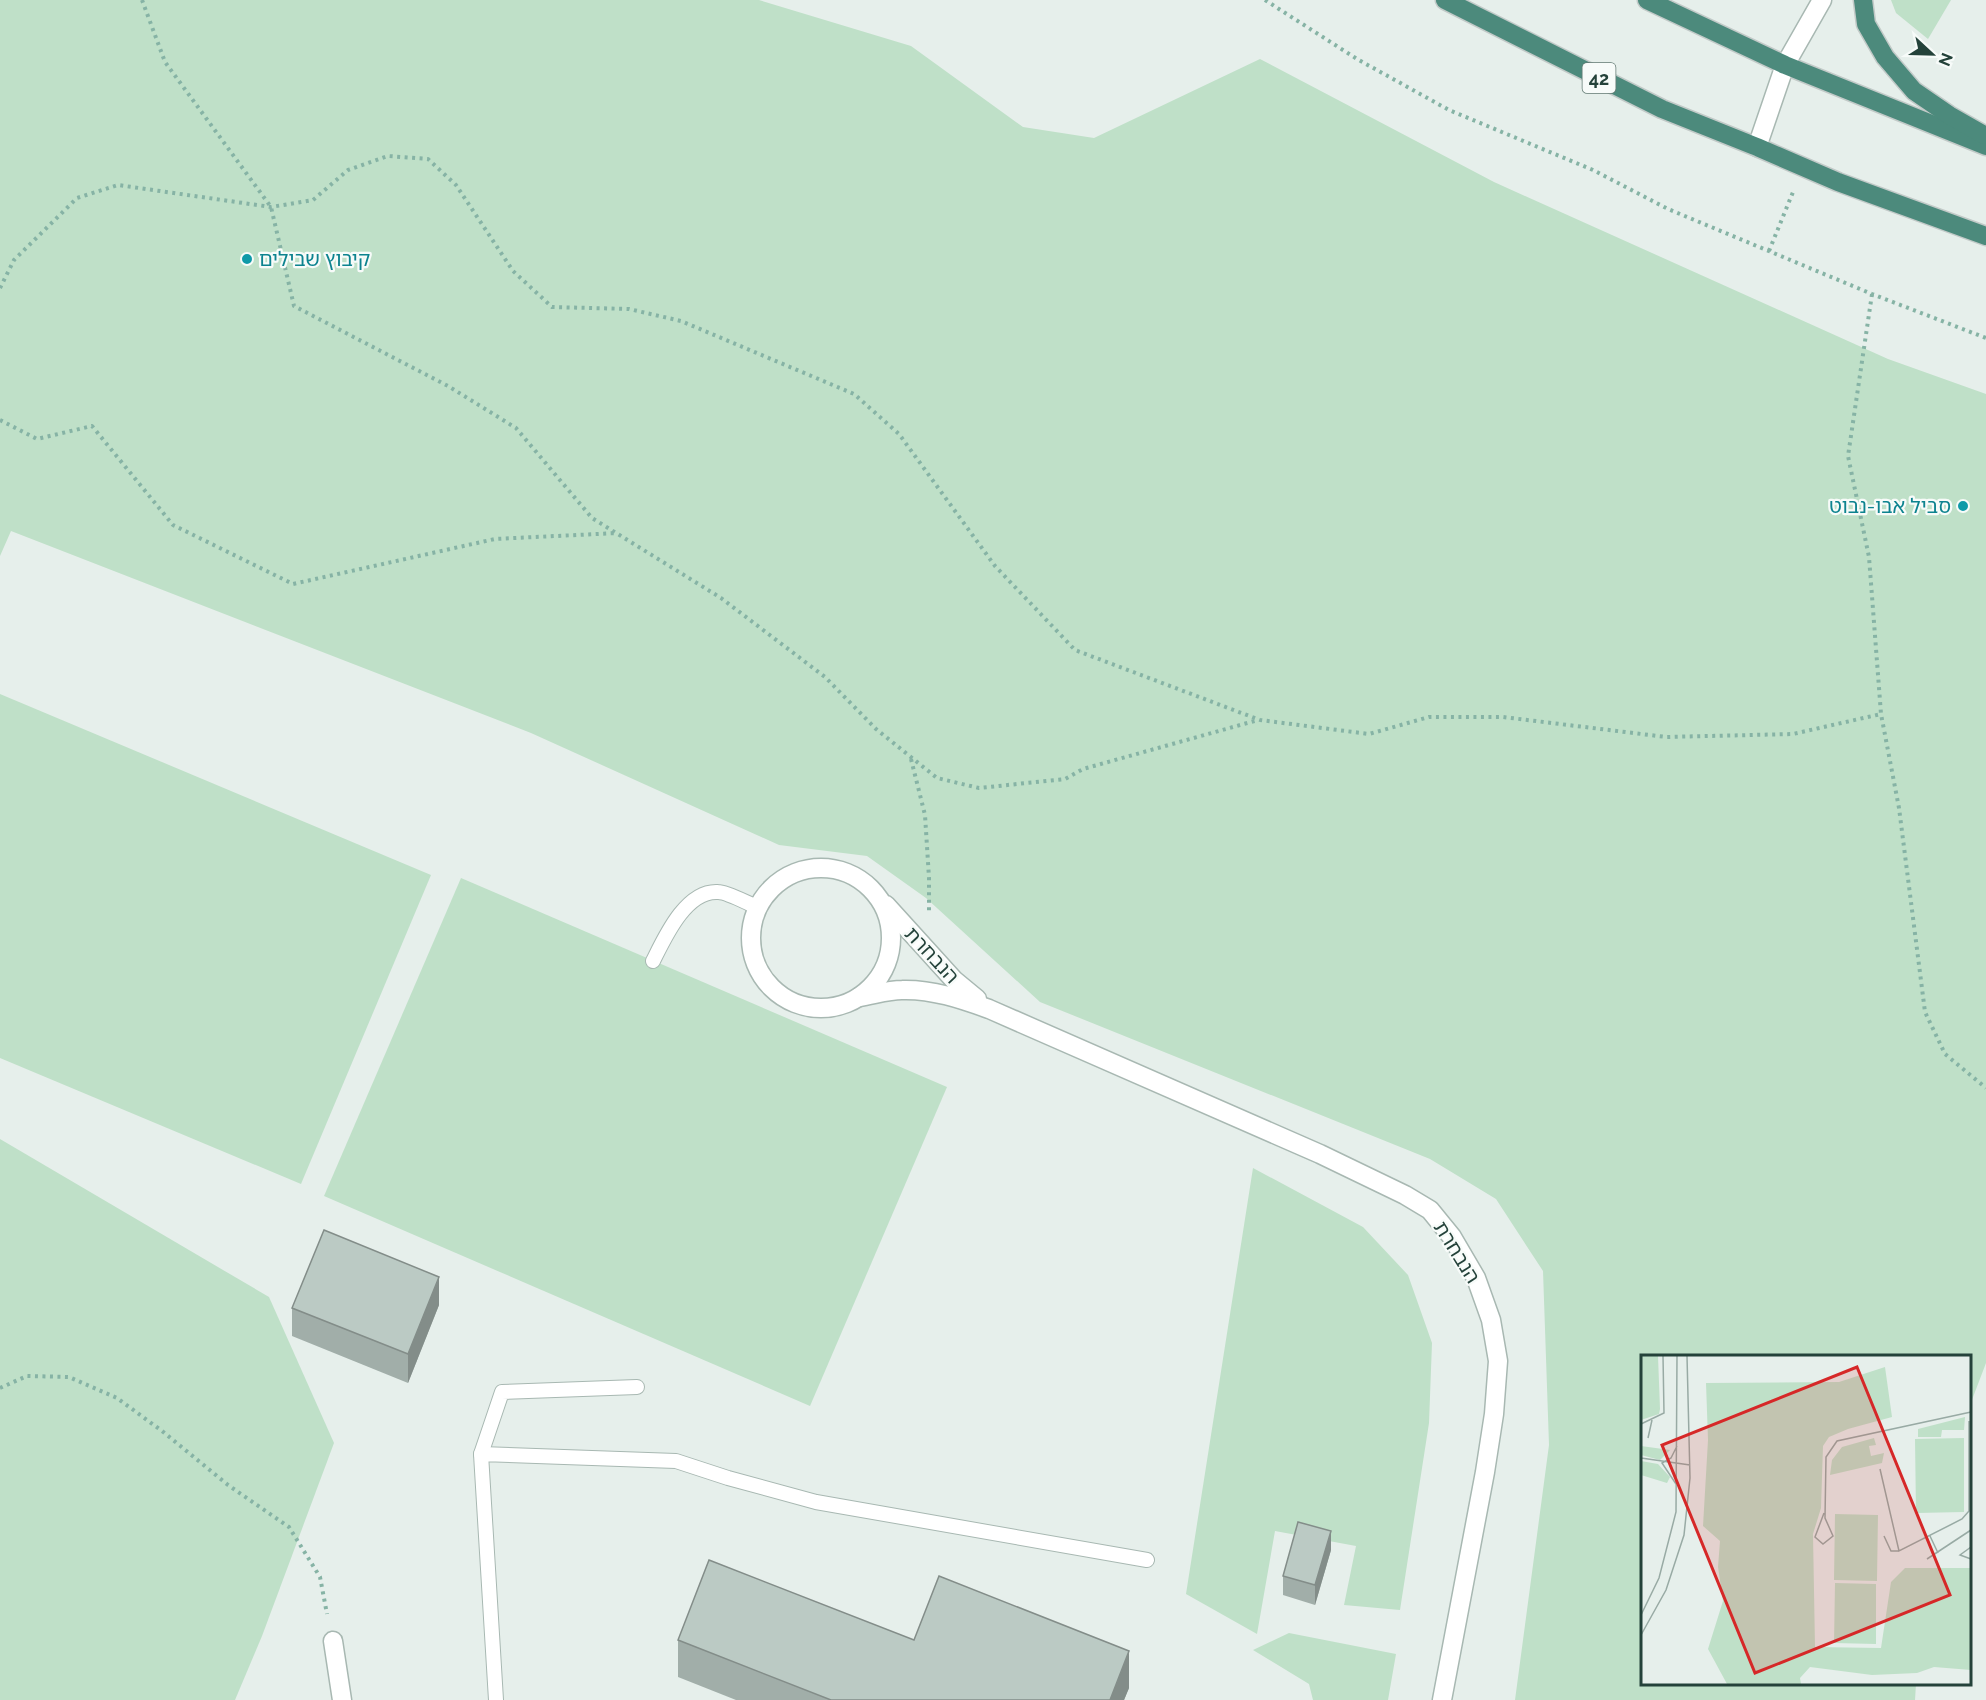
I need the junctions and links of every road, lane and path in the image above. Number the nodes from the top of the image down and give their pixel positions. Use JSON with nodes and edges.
{"nodes":[{"id":1,"x":142,"y":0,"type":"edge"},
{"id":2,"x":1265,"y":0,"type":"edge"},
{"id":3,"x":1445,"y":0,"type":"edge"},
{"id":4,"x":1647,"y":0,"type":"edge"},
{"id":5,"x":1822,"y":0,"type":"edge"},
{"id":6,"x":1863,"y":0,"type":"edge"},
{"id":7,"x":1785,"y":65,"type":"junction"},
{"id":8,"x":1986,"y":136,"type":"edge"},
{"id":9,"x":1986,"y":146,"type":"edge"},
{"id":10,"x":1757,"y":147,"type":"junction"},
{"id":11,"x":1803,"y":166,"type":"junction"},
{"id":12,"x":271,"y":207,"type":"junction"},
{"id":13,"x":1986,"y":236,"type":"edge"},
{"id":14,"x":1769,"y":251,"type":"junction"},
{"id":15,"x":0,"y":288,"type":"edge"},
{"id":16,"x":1872,"y":294,"type":"junction"},
{"id":17,"x":1986,"y":338,"type":"edge"},
{"id":18,"x":0,"y":420,"type":"edge"},
{"id":19,"x":617,"y":533,"type":"junction"},
{"id":20,"x":1881,"y":714,"type":"junction"},
{"id":21,"x":1260,"y":720,"type":"junction"},
{"id":22,"x":911,"y":758,"type":"junction"},
{"id":23,"x":879,"y":897,"type":"junction"},
{"id":24,"x":757,"y":907,"type":"junction"},
{"id":25,"x":928,"y":952,"type":"junction"},
{"id":26,"x":653,"y":961,"type":"dead end"},
{"id":27,"x":859,"y":997,"type":"junction"},
{"id":28,"x":989,"y":1009,"type":"junction"},
{"id":29,"x":1986,"y":1088,"type":"edge"},
{"id":30,"x":637,"y":1387,"type":"dead end"},
{"id":31,"x":0,"y":1388,"type":"edge"},
{"id":32,"x":481,"y":1454,"type":"junction"},
{"id":33,"x":1147,"y":1560,"type":"dead end"},
{"id":34,"x":333,"y":1641,"type":"joint"},
{"id":35,"x":342,"y":1700,"type":"edge"},
{"id":36,"x":496,"y":1700,"type":"edge"},
{"id":37,"x":1442,"y":1700,"type":"edge"}],
"edges":[{"from":1,"to":12,"type":"path"},
{"from":2,"to":14,"type":"path"},
{"from":3,"to":10,"type":"highway","number":"42"},
{"from":4,"to":7,"type":"highway"},
{"from":5,"to":7,"type":"street"},
{"from":6,"to":8,"type":"highway"},
{"from":7,"to":9,"type":"highway"},
{"from":7,"to":10,"type":"street"},
{"from":10,"to":11,"type":"highway","number":"42"},
{"from":11,"to":13,"type":"highway","number":"42"},
{"from":11,"to":14,"type":"path"},
{"from":12,"to":15,"type":"path"},
{"from":12,"to":19,"type":"path"},
{"from":12,"to":21,"type":"path"},
{"from":14,"to":16,"type":"path"},
{"from":16,"to":17,"type":"path"},
{"from":16,"to":20,"type":"path"},
{"from":18,"to":19,"type":"path"},
{"from":19,"to":22,"type":"path"},
{"from":20,"to":21,"type":"path"},
{"from":20,"to":29,"type":"path"},
{"from":21,"to":22,"type":"path"},
{"from":22,"to":25,"type":"path"},
{"from":23,"to":24,"type":"street"},
{"from":23,"to":25,"type":"street","name":"הנבחרת"},
{"from":23,"to":27,"type":"street"},
{"from":24,"to":26,"type":"lane"},
{"from":24,"to":27,"type":"street"},
{"from":25,"to":28,"type":"street","name":"הנבחרת"},
{"from":27,"to":28,"type":"street","name":"הנבחרת"},
{"from":28,"to":37,"type":"street","name":"הנבחרת"},
{"from":30,"to":32,"type":"lane"},
{"from":31,"to":34,"type":"path"},
{"from":32,"to":33,"type":"lane"},
{"from":32,"to":36,"type":"lane"},
{"from":34,"to":35,"type":"street"}]}
